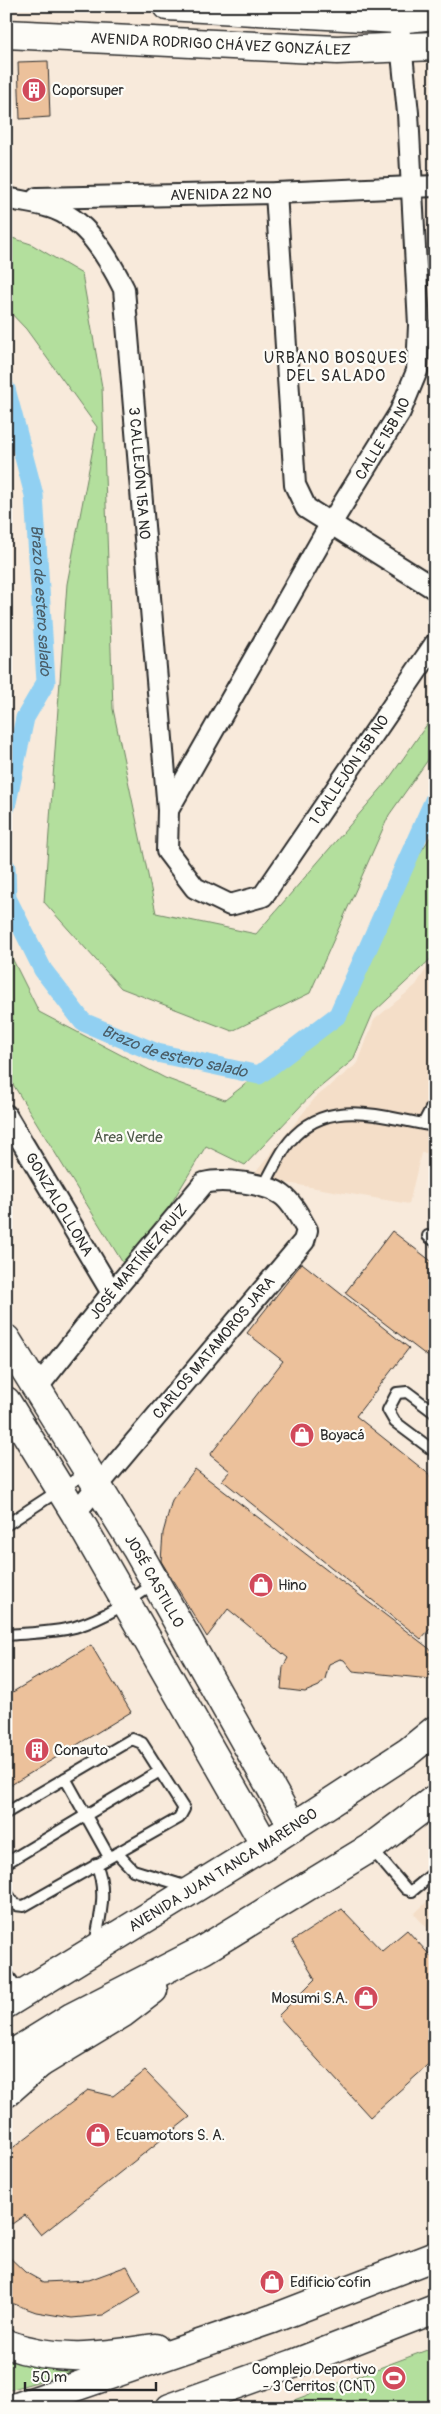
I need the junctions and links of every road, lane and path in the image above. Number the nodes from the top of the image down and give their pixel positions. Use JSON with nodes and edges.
{"nodes":[{"id":1,"x":167,"y":6,"type":"edge"},
{"id":2,"x":403,"y":13,"type":"edge"},
{"id":3,"x":435,"y":15,"type":"edge"},
{"id":4,"x":6,"y":34,"type":"edge"},
{"id":5,"x":402,"y":46,"type":"junction"},
{"id":6,"x":435,"y":46,"type":"edge"},
{"id":7,"x":435,"y":186,"type":"edge"},
{"id":8,"x":411,"y":187,"type":"junction"},
{"id":9,"x":276,"y":193,"type":"junction"},
{"id":10,"x":8,"y":199,"type":"edge"},
{"id":11,"x":330,"y":525,"type":"junction"},
{"id":12,"x":435,"y":589,"type":"edge"},
{"id":13,"x":435,"y":644,"type":"edge"},
{"id":14,"x":168,"y":810,"type":"junction"},
{"id":15,"x":263,"y":896,"type":"joint"},
{"id":16,"x":435,"y":1101,"type":"edge"},
{"id":17,"x":6,"y":1115,"type":"edge"},
{"id":18,"x":423,"y":1124,"type":"junction"},
{"id":19,"x":435,"y":1126,"type":"edge"},
{"id":20,"x":263,"y":1187,"type":"junction"},
{"id":21,"x":112,"y":1293,"type":"junction"},
{"id":22,"x":6,"y":1339,"type":"edge"},
{"id":23,"x":37,"y":1388,"type":"junction"},
{"id":24,"x":6,"y":1401,"type":"edge"},
{"id":25,"x":435,"y":1413,"type":"edge"},
{"id":26,"x":435,"y":1452,"type":"edge"},
{"id":27,"x":93,"y":1478,"type":"junction"},
{"id":28,"x":67,"y":1502,"type":"junction"},
{"id":29,"x":6,"y":1525,"type":"edge"},
{"id":30,"x":155,"y":1583,"type":"junction"},
{"id":31,"x":126,"y":1604,"type":"junction"},
{"id":32,"x":6,"y":1635,"type":"edge"},
{"id":33,"x":435,"y":1730,"type":"edge"},
{"id":34,"x":160,"y":1771,"type":"junction"},
{"id":35,"x":66,"y":1778,"type":"junction"},
{"id":36,"x":435,"y":1799,"type":"edge"},
{"id":37,"x":6,"y":1813,"type":"edge"},
{"id":38,"x":85,"y":1814,"type":"junction"},
{"id":39,"x":293,"y":1827,"type":"junction"},
{"id":40,"x":265,"y":1845,"type":"junction"},
{"id":41,"x":370,"y":1848,"type":"junction"},
{"id":42,"x":113,"y":1855,"type":"junction"},
{"id":43,"x":6,"y":1863,"type":"edge"},
{"id":44,"x":96,"y":1864,"type":"junction"},
{"id":45,"x":435,"y":1872,"type":"edge"},
{"id":46,"x":193,"y":1889,"type":"junction"},
{"id":47,"x":6,"y":1892,"type":"edge"},
{"id":48,"x":94,"y":1950,"type":"junction"},
{"id":49,"x":203,"y":1950,"type":"junction"},
{"id":50,"x":11,"y":1990,"type":"edge"},
{"id":51,"x":6,"y":2058,"type":"edge"},
{"id":52,"x":39,"y":2064,"type":"junction"},
{"id":53,"x":6,"y":2084,"type":"edge"},
{"id":54,"x":6,"y":2093,"type":"edge"},
{"id":55,"x":435,"y":2256,"type":"edge"},
{"id":56,"x":435,"y":2309,"type":"edge"},
{"id":57,"x":221,"y":2338,"type":"junction"},
{"id":58,"x":6,"y":2344,"type":"edge"},
{"id":59,"x":14,"y":2408,"type":"edge"},
{"id":60,"x":170,"y":2408,"type":"edge"}],
"edges":[{"from":1,"to":2,"type":"main road"},
{"from":2,"to":3,"type":"main road"},
{"from":2,"to":5,"type":"street","name":"CALLE 15B NO"},
{"from":4,"to":5,"type":"main road","name":"AVENIDA RODRIGO CHÁVEZ GONZÁLEZ"},
{"from":5,"to":6,"type":"main road","name":"AVENIDA RODRIGO CHÁVEZ GONZÁLEZ"},
{"from":5,"to":8,"type":"street","name":"CALLE 15B NO"},
{"from":7,"to":8,"type":"street","name":"AVENIDA 22 NO"},
{"from":8,"to":9,"type":"street","name":"AVENIDA 22 NO"},
{"from":8,"to":11,"type":"street","name":"CALLE 15B NO"},
{"from":9,"to":10,"type":"street","name":"AVENIDA 22 NO"},
{"from":9,"to":11,"type":"street"},
{"from":10,"to":14,"type":"street","name":"3 CALLEJÓN 15A NO"},
{"from":11,"to":12,"type":"street"},
{"from":11,"to":14,"type":"street","name":"CALLE 15B NO"},
{"from":13,"to":15,"type":"street","name":"1 CALLEJÓN 15B NO"},
{"from":14,"to":15,"type":"street","name":"3 CALLEJÓN 15A NO"},
{"from":16,"to":18,"type":"lane"},
{"from":17,"to":21,"type":"street","name":"GONZALO LLONA"},
{"from":18,"to":19,"type":"lane"},
{"from":18,"to":20,"type":"lane"},
{"from":20,"to":21,"type":"street","name":"JOSÉ MARTÍNEZ RUIZ"},
{"from":20,"to":27,"type":"street","name":"CARLOS MATAMOROS JARA"},
{"from":21,"to":23,"type":"street","name":"JOSÉ MARTÍNEZ RUIZ"},
{"from":22,"to":23,"type":"main road","name":"JOSÉ CASTILLO"},
{"from":23,"to":27,"type":"main road","name":"JOSÉ CASTILLO"},
{"from":24,"to":28,"type":"main road"},
{"from":25,"to":26,"type":"lane"},
{"from":27,"to":28,"type":"street","name":"CARLOS MATAMOROS JARA"},
{"from":27,"to":30,"type":"main road","name":"JOSÉ CASTILLO"},
{"from":28,"to":29,"type":"lane"},
{"from":28,"to":31,"type":"main road"},
{"from":30,"to":31,"type":"lane"},
{"from":30,"to":39,"type":"main road","name":"JOSÉ CASTILLO"},
{"from":31,"to":32,"type":"lane"},
{"from":31,"to":40,"type":"main road"},
{"from":33,"to":39,"type":"main road","name":"AVENIDA JUAN TANCA MARENGO"},
{"from":34,"to":35,"type":"lane"},
{"from":34,"to":38,"type":"lane"},
{"from":34,"to":42,"type":"lane"},
{"from":35,"to":37,"type":"lane"},
{"from":35,"to":38,"type":"lane"},
{"from":36,"to":41,"type":"main road"},
{"from":38,"to":42,"type":"lane"},
{"from":38,"to":43,"type":"lane"},
{"from":39,"to":40,"type":"main road","name":"AVENIDA JUAN TANCA MARENGO"},
{"from":40,"to":46,"type":"main road","name":"AVENIDA JUAN TANCA MARENGO"},
{"from":41,"to":45,"type":"lane"},
{"from":41,"to":49,"type":"main road"},
{"from":42,"to":44,"type":"lane"},
{"from":42,"to":46,"type":"lane"},
{"from":44,"to":47,"type":"lane"},
{"from":44,"to":48,"type":"lane"},
{"from":46,"to":48,"type":"main road","name":"AVENIDA JUAN TANCA MARENGO"},
{"from":48,"to":50,"type":"main road","name":"AVENIDA JUAN TANCA MARENGO"},
{"from":49,"to":51,"type":"main road"},
{"from":49,"to":52,"type":"main road"},
{"from":52,"to":53,"type":"main road"},
{"from":52,"to":54,"type":"main road"},
{"from":55,"to":57,"type":"main road"},
{"from":56,"to":60,"type":"main road"},
{"from":57,"to":58,"type":"main road"},
{"from":57,"to":59,"type":"main road"}]}
